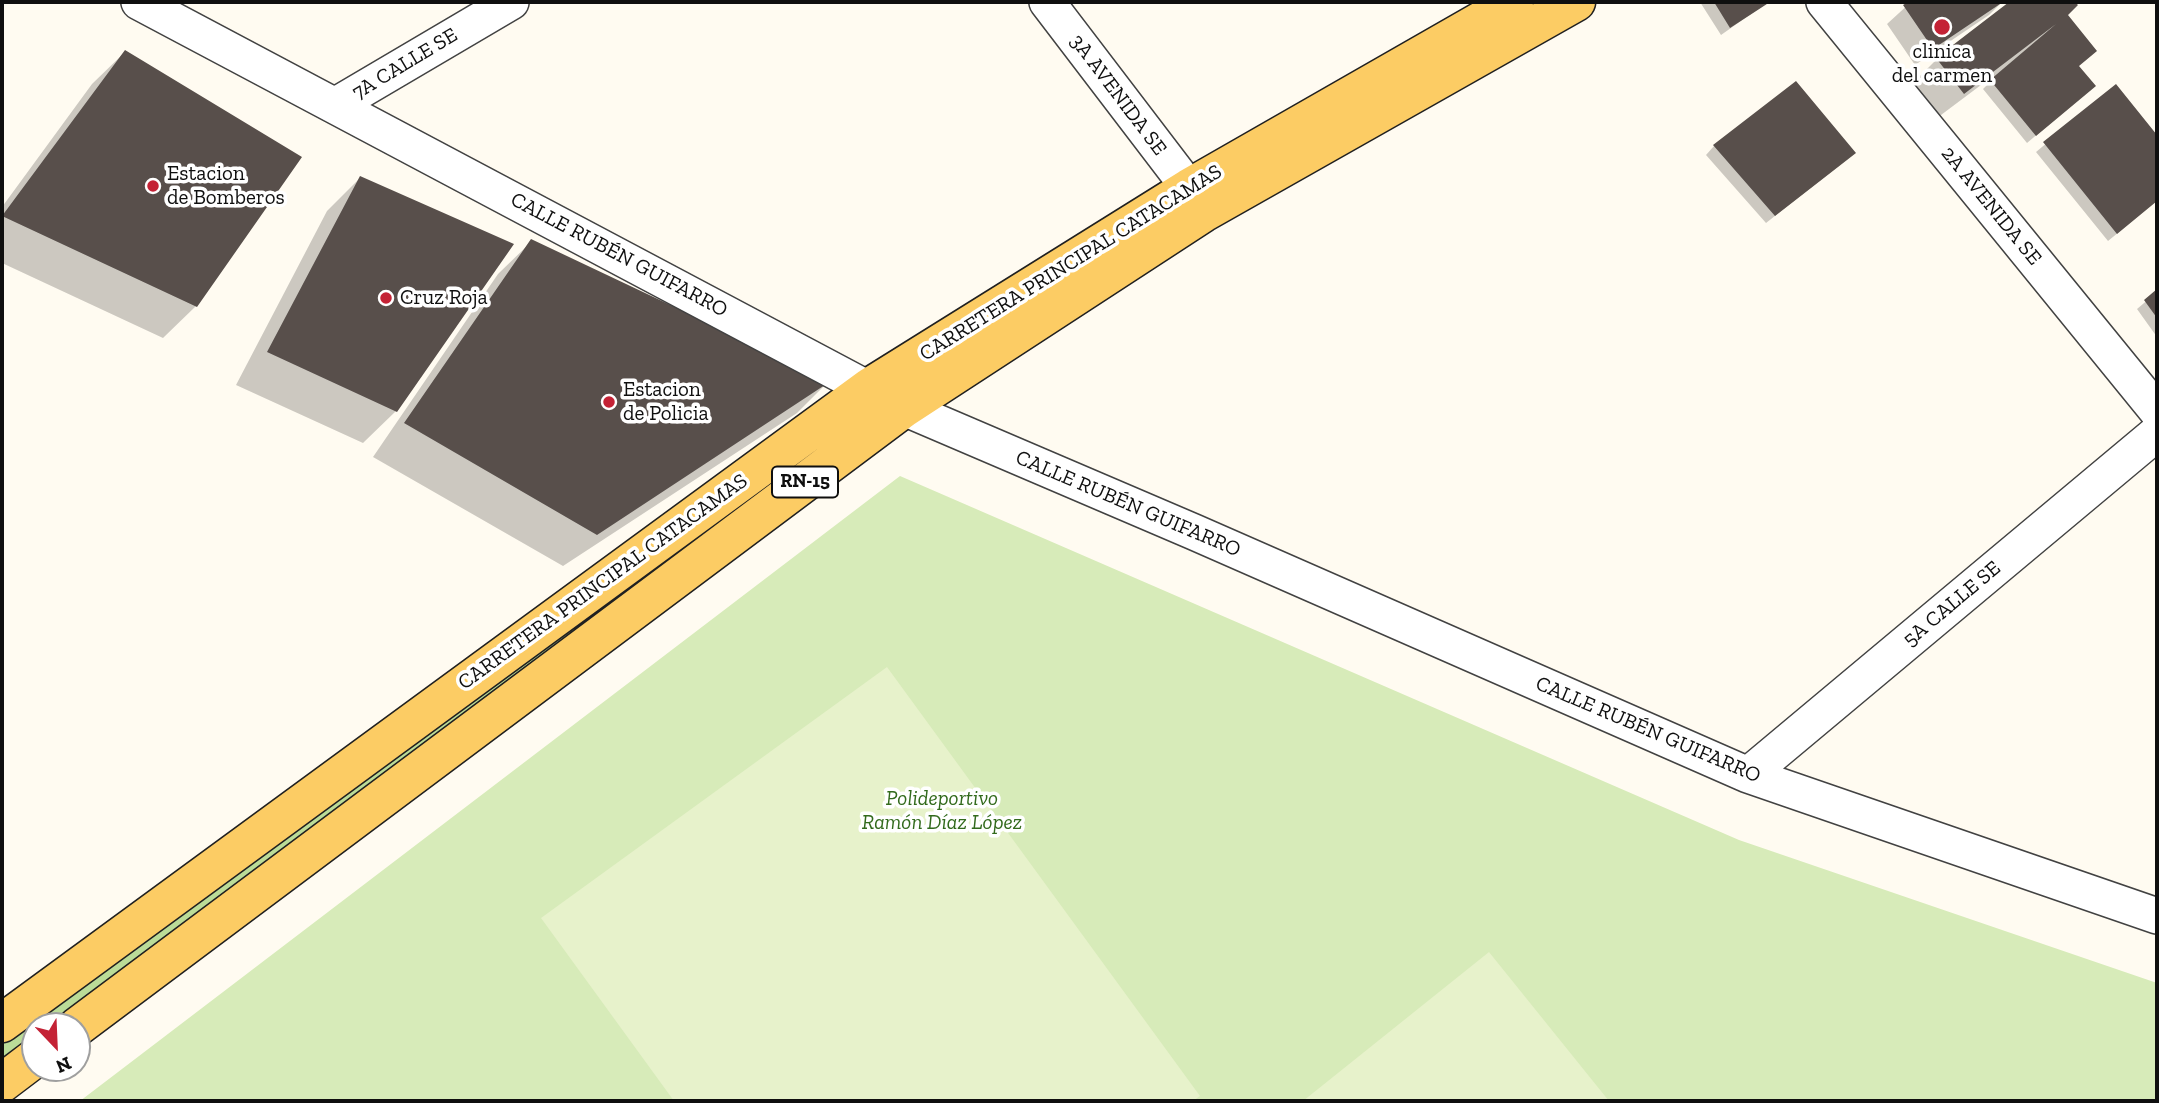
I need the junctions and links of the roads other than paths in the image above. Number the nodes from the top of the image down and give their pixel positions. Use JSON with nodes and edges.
{"nodes":[{"id":1,"x":139,"y":2,"type":"edge"},
{"id":2,"x":511,"y":2,"type":"edge"},
{"id":3,"x":1047,"y":2,"type":"edge"},
{"id":4,"x":1514,"y":2,"type":"edge"},
{"id":5,"x":1576,"y":2,"type":"edge"},
{"id":6,"x":1824,"y":2,"type":"edge"},
{"id":7,"x":336,"y":105,"type":"junction"},
{"id":8,"x":1189,"y":188,"type":"junction"},
{"id":9,"x":870,"y":387,"type":"junction"},
{"id":10,"x":904,"y":408,"type":"junction"},
{"id":11,"x":2157,"y":411,"type":"edge"},
{"id":12,"x":2157,"y":433,"type":"edge"},
{"id":13,"x":1748,"y":775,"type":"junction"},
{"id":14,"x":2157,"y":916,"type":"edge"},
{"id":15,"x":91,"y":1017,"type":"edge"},
{"id":16,"x":2,"y":1023,"type":"edge"},
{"id":17,"x":21,"y":1069,"type":"edge"},
{"id":18,"x":2,"y":1083,"type":"edge"}],
"edges":[{"from":1,"to":7,"type":"street","name":"CALLE RUBÉN GUIFARRO"},
{"from":2,"to":7,"type":"street","name":"7A CALLE SE"},
{"from":3,"to":8,"type":"street","name":"3A AVENIDA SE"},
{"from":4,"to":8,"type":"main road","name":"CARRETERA PRINCIPAL CATACAMAS","number":"RN-15"},
{"from":5,"to":10,"type":"main road","name":"CARRETERA PRINCIPAL CATACAMAS","number":"RN-15"},
{"from":6,"to":11,"type":"street","name":"2A AVENIDA SE"},
{"from":7,"to":9,"type":"street","name":"CALLE RUBÉN GUIFARRO"},
{"from":8,"to":9,"type":"main road","name":"CARRETERA PRINCIPAL CATACAMAS","number":"RN-15"},
{"from":9,"to":10,"type":"street","name":"CALLE RUBÉN GUIFARRO"},
{"from":9,"to":16,"type":"main road","name":"CARRETERA PRINCIPAL CATACAMAS","number":"RN-15"},
{"from":10,"to":13,"type":"street","name":"CALLE RUBÉN GUIFARRO"},
{"from":10,"to":15,"type":"main road","name":"CARRETERA PRINCIPAL CATACAMAS","number":"RN-15"},
{"from":12,"to":13,"type":"street","name":"5A CALLE SE"},
{"from":13,"to":14,"type":"street","name":"CALLE RUBÉN GUIFARRO"},
{"from":17,"to":18,"type":"main road"}]}
